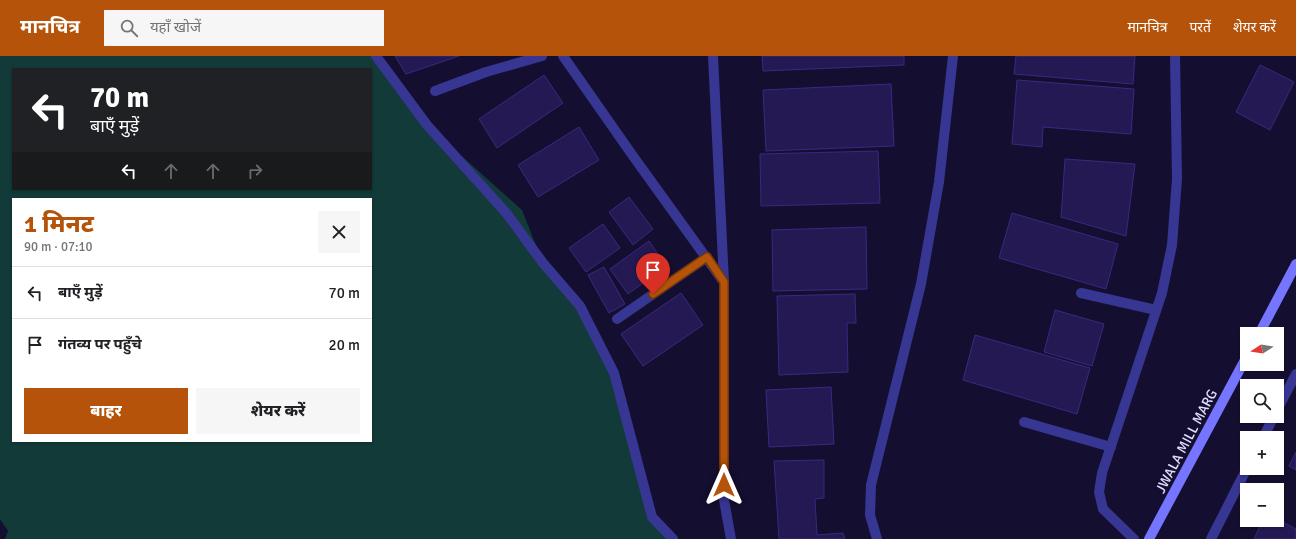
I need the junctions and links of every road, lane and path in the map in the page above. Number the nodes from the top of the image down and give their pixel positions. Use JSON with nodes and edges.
{"nodes":[{"id":1,"x":376,"y":56,"type":"edge"},
{"id":2,"x":542,"y":56,"type":"edge"},
{"id":3,"x":563,"y":56,"type":"edge"},
{"id":4,"x":713,"y":56,"type":"edge"},
{"id":5,"x":953,"y":56,"type":"edge"},
{"id":6,"x":1175,"y":56,"type":"edge"},
{"id":7,"x":435,"y":91,"type":"dead end"},
{"id":8,"x":707,"y":257,"type":"junction"},
{"id":9,"x":1296,"y":264,"type":"edge"},
{"id":10,"x":724,"y":282,"type":"junction"},
{"id":11,"x":1081,"y":292,"type":"dead end"},
{"id":12,"x":1156,"y":310,"type":"junction"},
{"id":13,"x":618,"y":319,"type":"dead end"},
{"id":14,"x":1263,"y":327,"type":"edge"},
{"id":15,"x":1240,"y":369,"type":"edge"},
{"id":16,"x":1296,"y":374,"type":"edge"},
{"id":17,"x":1284,"y":397,"type":"edge"},
{"id":18,"x":1024,"y":422,"type":"dead end"},
{"id":19,"x":1111,"y":447,"type":"junction"},
{"id":20,"x":1243,"y":475,"type":"edge"},
{"id":21,"x":673,"y":539,"type":"edge"},
{"id":22,"x":731,"y":539,"type":"edge"},
{"id":23,"x":876,"y":539,"type":"edge"},
{"id":24,"x":1134,"y":539,"type":"edge"},
{"id":25,"x":1149,"y":539,"type":"edge"},
{"id":26,"x":1211,"y":539,"type":"edge"}],
"edges":[{"from":1,"to":21,"type":"street"},
{"from":2,"to":7,"type":"street"},
{"from":3,"to":8,"type":"street"},
{"from":4,"to":10,"type":"street"},
{"from":5,"to":23,"type":"street"},
{"from":6,"to":12,"type":"street"},
{"from":8,"to":10,"type":"street"},
{"from":8,"to":13,"type":"street"},
{"from":9,"to":14,"type":"street"},
{"from":10,"to":22,"type":"street"},
{"from":11,"to":12,"type":"street"},
{"from":12,"to":19,"type":"street"},
{"from":15,"to":25,"type":"street","name":"JWALA MILL MARG"},
{"from":16,"to":17,"type":"street"},
{"from":18,"to":19,"type":"street"},
{"from":19,"to":24,"type":"street"},
{"from":20,"to":26,"type":"street"}]}
